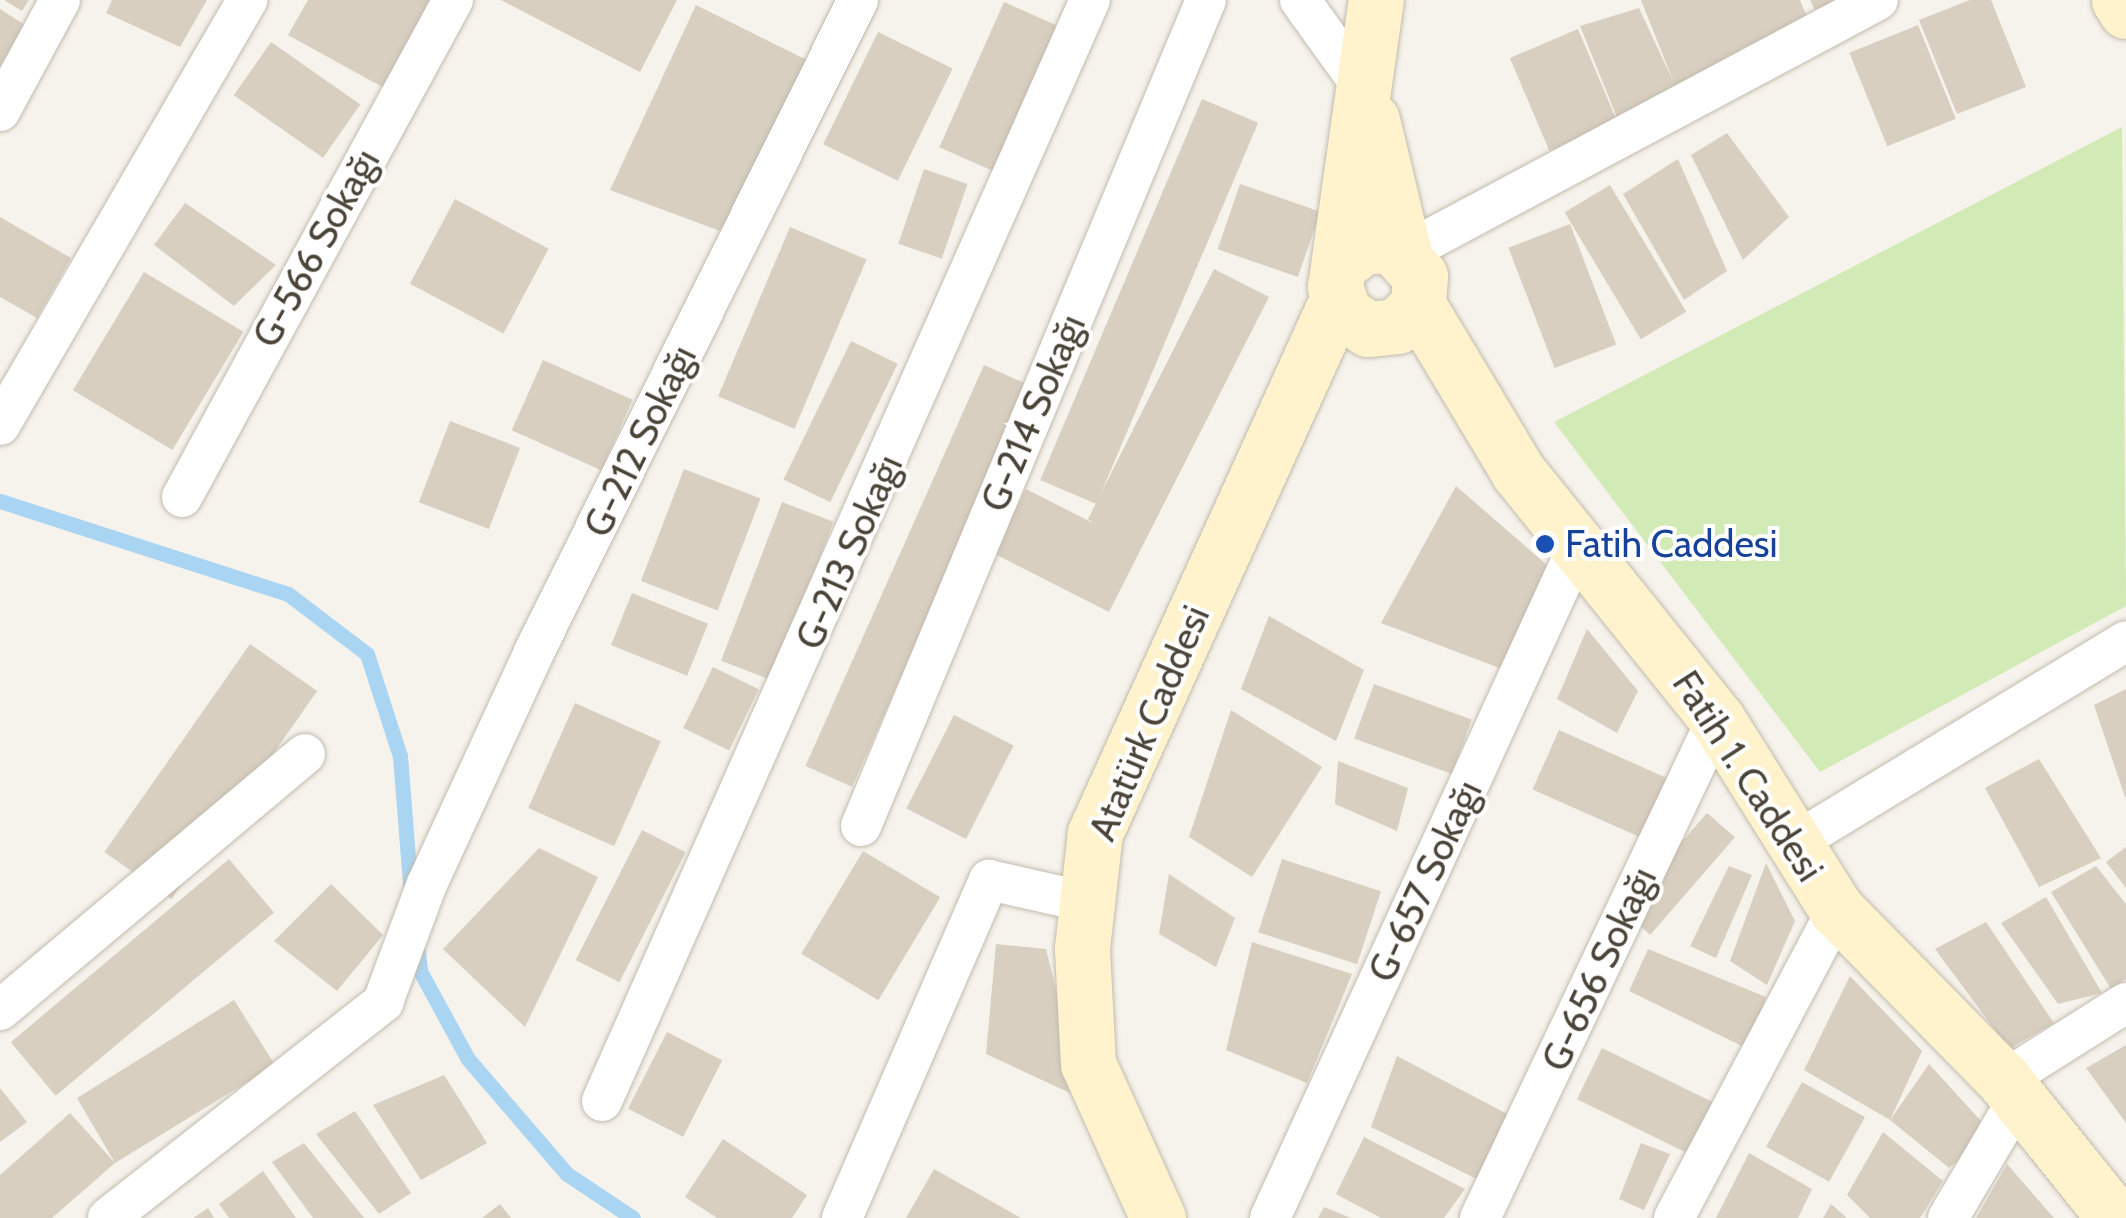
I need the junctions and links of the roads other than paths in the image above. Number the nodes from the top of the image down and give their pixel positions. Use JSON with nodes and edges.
{"nodes":[{"id":1,"x":60,"y":0,"type":"edge"},
{"id":2,"x":247,"y":0,"type":"edge"},
{"id":3,"x":453,"y":0,"type":"edge"},
{"id":4,"x":858,"y":0,"type":"edge"},
{"id":5,"x":1090,"y":0,"type":"edge"},
{"id":6,"x":1206,"y":0,"type":"edge"},
{"id":7,"x":1300,"y":0,"type":"edge"},
{"id":8,"x":1376,"y":0,"type":"edge"},
{"id":9,"x":1878,"y":0,"type":"edge"},
{"id":10,"x":2119,"y":0,"type":"edge"},
{"id":11,"x":2126,"y":11,"type":"edge"},
{"id":12,"x":1364,"y":89,"type":"junction"},
{"id":13,"x":0,"y":111,"type":"edge"},
{"id":14,"x":1404,"y":253,"type":"junction"},
{"id":15,"x":1340,"y":282,"type":"junction"},
{"id":16,"x":1400,"y":317,"type":"junction"},
{"id":17,"x":1292,"y":397,"type":"junction"},
{"id":18,"x":0,"y":425,"type":"edge"},
{"id":19,"x":182,"y":497,"type":"dead end"},
{"id":20,"x":1579,"y":544,"type":"junction"},
{"id":21,"x":2126,"y":641,"type":"edge"},
{"id":22,"x":1717,"y":719,"type":"junction"},
{"id":23,"x":305,"y":754,"type":"dead end"},
{"id":24,"x":861,"y":826,"type":"dead end"},
{"id":25,"x":1791,"y":846,"type":"junction"},
{"id":26,"x":1087,"y":902,"type":"junction"},
{"id":27,"x":1837,"y":910,"type":"junction"},
{"id":28,"x":2126,"y":1003,"type":"edge"},
{"id":29,"x":0,"y":1010,"type":"edge"},
{"id":30,"x":2011,"y":1091,"type":"junction"},
{"id":31,"x":602,"y":1102,"type":"dead end"},
{"id":32,"x":108,"y":1218,"type":"edge"},
{"id":33,"x":842,"y":1218,"type":"edge"},
{"id":34,"x":1158,"y":1218,"type":"edge"},
{"id":35,"x":1270,"y":1218,"type":"edge"},
{"id":36,"x":1480,"y":1218,"type":"edge"},
{"id":37,"x":1674,"y":1218,"type":"edge"},
{"id":38,"x":1948,"y":1218,"type":"edge"},
{"id":39,"x":2115,"y":1218,"type":"edge"}],
"edges":[{"from":1,"to":13,"type":"street"},
{"from":2,"to":18,"type":"street"},
{"from":3,"to":19,"type":"street","name":"G-566 Sokağı"},
{"from":4,"to":32,"type":"street","name":"G-212 Sokağı"},
{"from":5,"to":31,"type":"street","name":"G-213 Sokağı"},
{"from":6,"to":24,"type":"street","name":"G-214 Sokağı"},
{"from":7,"to":12,"type":"street"},
{"from":8,"to":12,"type":"street"},
{"from":9,"to":14,"type":"street"},
{"from":10,"to":11,"type":"street"},
{"from":12,"to":14,"type":"street"},
{"from":12,"to":15,"type":"street","name":"Atatürk Caddesi"},
{"from":14,"to":15,"type":"street"},
{"from":14,"to":16,"type":"street"},
{"from":15,"to":16,"type":"street"},
{"from":15,"to":17,"type":"street","name":"Atatürk Caddesi"},
{"from":16,"to":17,"type":"street"},
{"from":16,"to":20,"type":"street","name":"Fatih 1. Caddesi"},
{"from":17,"to":26,"type":"street","name":"Atatürk Caddesi"},
{"from":20,"to":22,"type":"street","name":"Fatih 1. Caddesi"},
{"from":20,"to":35,"type":"street","name":"G-657 Sokağı"},
{"from":21,"to":25,"type":"street"},
{"from":22,"to":25,"type":"street","name":"Fatih 1. Caddesi"},
{"from":22,"to":36,"type":"street","name":"G-656 Sokağı"},
{"from":23,"to":29,"type":"street"},
{"from":25,"to":27,"type":"street","name":"Fatih 1. Caddesi"},
{"from":26,"to":33,"type":"street"},
{"from":26,"to":34,"type":"street","name":"Atatürk Caddesi"},
{"from":27,"to":30,"type":"street","name":"Fatih 1. Caddesi"},
{"from":27,"to":37,"type":"street"},
{"from":28,"to":30,"type":"street"},
{"from":30,"to":38,"type":"street"},
{"from":30,"to":39,"type":"street","name":"Fatih 1. Caddesi"}]}
